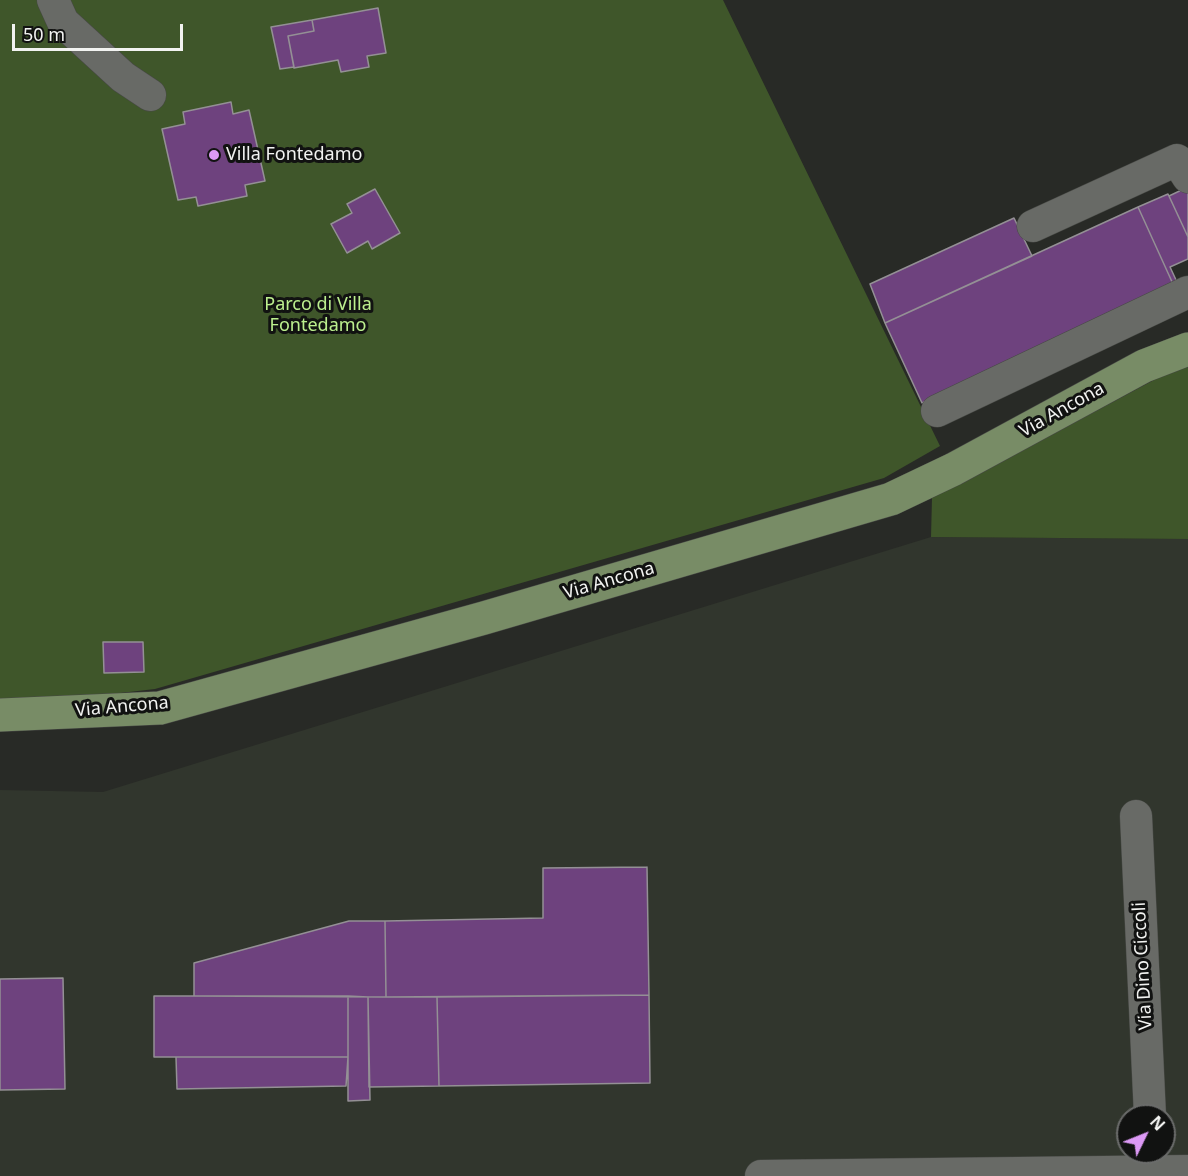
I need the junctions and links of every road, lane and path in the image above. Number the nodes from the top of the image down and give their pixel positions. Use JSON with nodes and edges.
{"nodes":[{"id":1,"x":53,"y":0,"type":"edge"},
{"id":2,"x":150,"y":95,"type":"dead end"},
{"id":3,"x":1188,"y":177,"type":"edge"},
{"id":4,"x":1033,"y":226,"type":"dead end"},
{"id":5,"x":1188,"y":292,"type":"edge"},
{"id":6,"x":1188,"y":349,"type":"edge"},
{"id":7,"x":937,"y":411,"type":"dead end"},
{"id":8,"x":0,"y":715,"type":"edge"},
{"id":9,"x":1136,"y":816,"type":"dead end"},
{"id":10,"x":1149,"y":1104,"type":"edge"},
{"id":11,"x":1116,"y":1163,"type":"edge"},
{"id":12,"x":1160,"y":1164,"type":"edge"},
{"id":13,"x":1188,"y":1171,"type":"edge"},
{"id":14,"x":761,"y":1176,"type":"edge"}],
"edges":[{"from":1,"to":2,"type":"street"},
{"from":3,"to":4,"type":"street"},
{"from":5,"to":7,"type":"street"},
{"from":6,"to":8,"type":"main road","name":"Via Ancona"},
{"from":9,"to":10,"type":"street","name":"Via Dino Ciccoli"},
{"from":11,"to":14,"type":"street"},
{"from":12,"to":13,"type":"street"}]}
